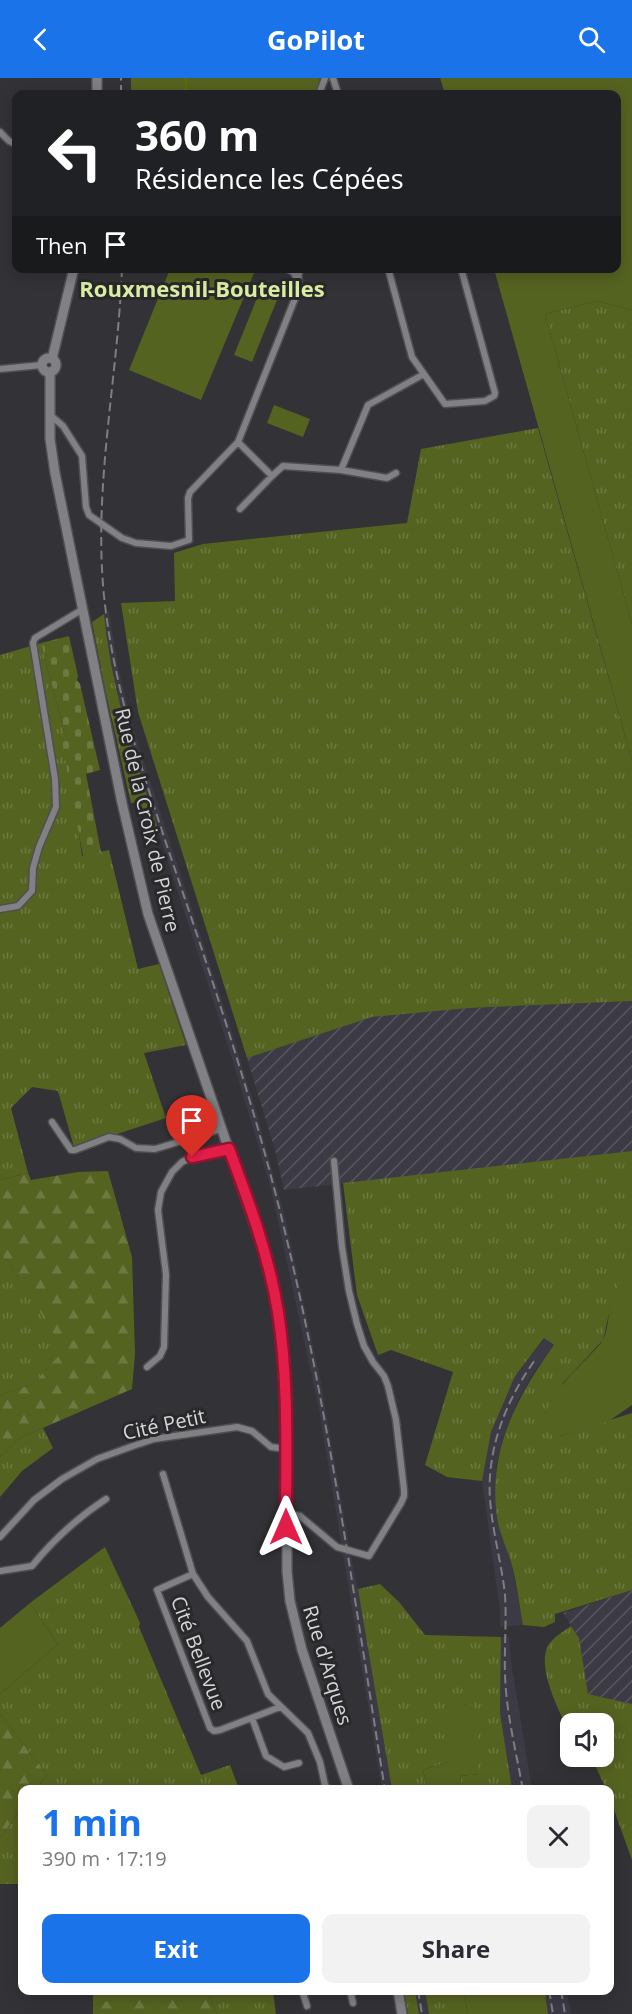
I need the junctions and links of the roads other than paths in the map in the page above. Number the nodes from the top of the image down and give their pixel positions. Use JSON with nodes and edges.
{"nodes":[{"id":1,"x":0,"y":132,"type":"edge"},
{"id":2,"x":12,"y":142,"type":"edge"},
{"id":3,"x":73,"y":273,"type":"edge"},
{"id":4,"x":294,"y":273,"type":"edge"},
{"id":5,"x":299,"y":273,"type":"edge"},
{"id":6,"x":389,"y":273,"type":"edge"},
{"id":7,"x":462,"y":273,"type":"edge"},
{"id":8,"x":299,"y":283,"type":"junction"},
{"id":9,"x":52,"y":359,"type":"junction"},
{"id":10,"x":42,"y":365,"type":"junction"},
{"id":11,"x":0,"y":369,"type":"edge"},
{"id":12,"x":50,"y":372,"type":"junction"},
{"id":13,"x":424,"y":374,"type":"junction"},
{"id":14,"x":49,"y":413,"type":"junction"},
{"id":15,"x":238,"y":442,"type":"junction"},
{"id":16,"x":340,"y":470,"type":"junction"},
{"id":17,"x":396,"y":473,"type":"dead end"},
{"id":18,"x":272,"y":476,"type":"junction"},
{"id":19,"x":240,"y":509,"type":"dead end"},
{"id":20,"x":83,"y":609,"type":"junction"},
{"id":21,"x":0,"y":909,"type":"edge"},
{"id":22,"x":52,"y":1122,"type":"dead end"},
{"id":23,"x":221,"y":1129,"type":"junction"},
{"id":24,"x":229,"y":1149,"type":"junction"},
{"id":25,"x":334,"y":1161,"type":"dead end"},
{"id":26,"x":147,"y":1367,"type":"dead end"},
{"id":27,"x":286,"y":1449,"type":"junction"},
{"id":28,"x":163,"y":1474,"type":"dead end"},
{"id":29,"x":106,"y":1499,"type":"dead end"},
{"id":30,"x":286,"y":1513,"type":"junction"},
{"id":31,"x":0,"y":1537,"type":"edge"},
{"id":32,"x":0,"y":1571,"type":"edge"},
{"id":33,"x":193,"y":1574,"type":"junction"},
{"id":34,"x":280,"y":1707,"type":"junction"},
{"id":35,"x":252,"y":1718,"type":"junction"},
{"id":36,"x":299,"y":1763,"type":"dead end"},
{"id":37,"x":326,"y":1785,"type":"edge"},
{"id":38,"x":347,"y":1785,"type":"edge"},
{"id":39,"x":304,"y":1995,"type":"edge"},
{"id":40,"x":351,"y":1995,"type":"edge"},
{"id":41,"x":399,"y":1995,"type":"edge"},
{"id":42,"x":353,"y":2002,"type":"dead end"},
{"id":43,"x":307,"y":2006,"type":"dead end"},
{"id":44,"x":402,"y":2014,"type":"edge"}],
"edges":[{"from":1,"to":2,"type":"street"},
{"from":3,"to":9,"type":"main road"},
{"from":4,"to":8,"type":"street"},
{"from":5,"to":8,"type":"street"},
{"from":6,"to":13,"type":"street"},
{"from":7,"to":13,"type":"street"},
{"from":8,"to":15,"type":"street"},
{"from":9,"to":10,"type":"main road"},
{"from":9,"to":12,"type":"main road"},
{"from":10,"to":11,"type":"street"},
{"from":10,"to":12,"type":"main road"},
{"from":12,"to":14,"type":"main road","name":"Rue de la Croix de Pierre"},
{"from":13,"to":16,"type":"street"},
{"from":14,"to":15,"type":"street"},
{"from":14,"to":20,"type":"main road","name":"Rue de la Croix de Pierre"},
{"from":15,"to":18,"type":"street"},
{"from":16,"to":17,"type":"street"},
{"from":16,"to":18,"type":"street"},
{"from":18,"to":19,"type":"street"},
{"from":20,"to":21,"type":"street"},
{"from":20,"to":23,"type":"main road","name":"Rue de la Croix de Pierre"},
{"from":22,"to":23,"type":"street"},
{"from":23,"to":24,"type":"main road","name":"Rue de la Croix de Pierre"},
{"from":24,"to":26,"type":"street"},
{"from":24,"to":27,"type":"main road","name":"Rue de la Croix de Pierre"},
{"from":25,"to":30,"type":"street"},
{"from":27,"to":30,"type":"main road","name":"Rue de la Croix de Pierre"},
{"from":27,"to":31,"type":"street","name":"Cité Petit"},
{"from":28,"to":33,"type":"street","name":"Cité Bellevue"},
{"from":29,"to":32,"type":"street"},
{"from":30,"to":38,"type":"main road","name":"Rue d'Arques"},
{"from":33,"to":34,"type":"street","name":"Cité Bellevue"},
{"from":33,"to":35,"type":"street","name":"Cité Bellevue"},
{"from":34,"to":35,"type":"street","name":"Cité Bellevue"},
{"from":34,"to":37,"type":"street","name":"Cité Bellevue"},
{"from":35,"to":36,"type":"street"},
{"from":39,"to":43,"type":"street"},
{"from":40,"to":42,"type":"street"},
{"from":41,"to":44,"type":"main road"}]}
